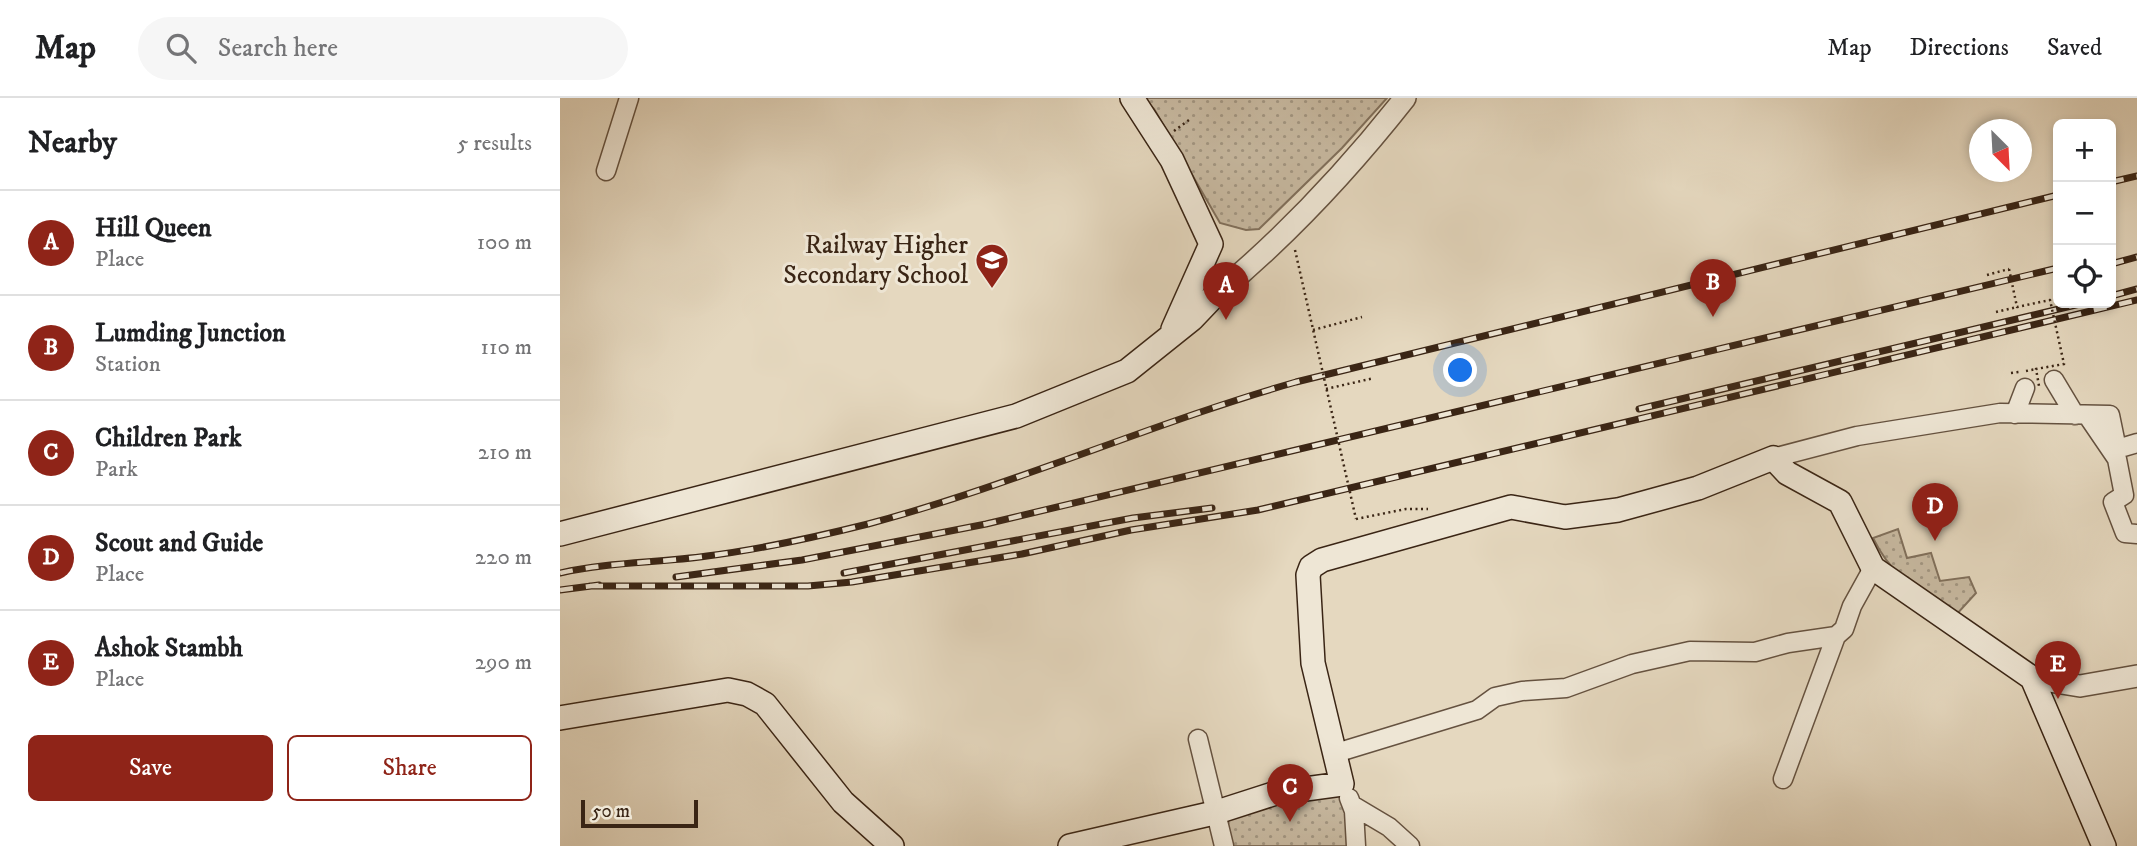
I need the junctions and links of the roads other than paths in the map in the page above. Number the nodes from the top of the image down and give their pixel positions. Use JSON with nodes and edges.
{"nodes":[{"id":1,"x":629,"y":98,"type":"edge"},
{"id":2,"x":1132,"y":98,"type":"edge"},
{"id":3,"x":1405,"y":98,"type":"edge"},
{"id":4,"x":606,"y":172,"type":"dead end"},
{"id":5,"x":1212,"y":298,"type":"joint"},
{"id":6,"x":1169,"y":338,"type":"junction"},
{"id":7,"x":2015,"y":414,"type":"junction"},
{"id":8,"x":2081,"y":415,"type":"junction"},
{"id":9,"x":2137,"y":443,"type":"edge"},
{"id":10,"x":1773,"y":458,"type":"junction"},
{"id":11,"x":560,"y":534,"type":"edge"},
{"id":12,"x":2137,"y":534,"type":"edge"},
{"id":13,"x":1873,"y":568,"type":"junction"},
{"id":14,"x":1836,"y":636,"type":"junction"},
{"id":15,"x":2137,"y":676,"type":"edge"},
{"id":16,"x":2032,"y":678,"type":"junction"},
{"id":17,"x":560,"y":718,"type":"edge"},
{"id":18,"x":1198,"y":739,"type":"dead end"},
{"id":19,"x":1336,"y":753,"type":"junction"},
{"id":20,"x":1783,"y":779,"type":"dead end"},
{"id":21,"x":1342,"y":784,"type":"junction"},
{"id":22,"x":1352,"y":805,"type":"junction"},
{"id":23,"x":1214,"y":813,"type":"junction"},
{"id":24,"x":892,"y":846,"type":"edge"},
{"id":25,"x":1070,"y":846,"type":"edge"},
{"id":26,"x":1224,"y":846,"type":"edge"},
{"id":27,"x":1356,"y":846,"type":"edge"},
{"id":28,"x":1410,"y":846,"type":"edge"},
{"id":29,"x":2104,"y":846,"type":"edge"}],
"edges":[{"from":1,"to":4,"type":"street"},
{"from":2,"to":6,"type":"main road"},
{"from":3,"to":5,"type":"street"},
{"from":5,"to":6,"type":"main road"},
{"from":6,"to":11,"type":"main road"},
{"from":7,"to":8,"type":"street"},
{"from":7,"to":8,"type":"street"},
{"from":7,"to":10,"type":"street"},
{"from":8,"to":9,"type":"street"},
{"from":8,"to":12,"type":"street"},
{"from":10,"to":13,"type":"main road"},
{"from":10,"to":19,"type":"main road"},
{"from":13,"to":14,"type":"street"},
{"from":13,"to":16,"type":"main road"},
{"from":14,"to":19,"type":"street"},
{"from":14,"to":20,"type":"street"},
{"from":15,"to":16,"type":"street"},
{"from":16,"to":29,"type":"main road"},
{"from":17,"to":24,"type":"main road"},
{"from":18,"to":23,"type":"street"},
{"from":19,"to":21,"type":"main road"},
{"from":21,"to":22,"type":"street"},
{"from":21,"to":23,"type":"main road"},
{"from":22,"to":27,"type":"street"},
{"from":22,"to":28,"type":"street"},
{"from":23,"to":25,"type":"main road"},
{"from":23,"to":26,"type":"street"}]}
